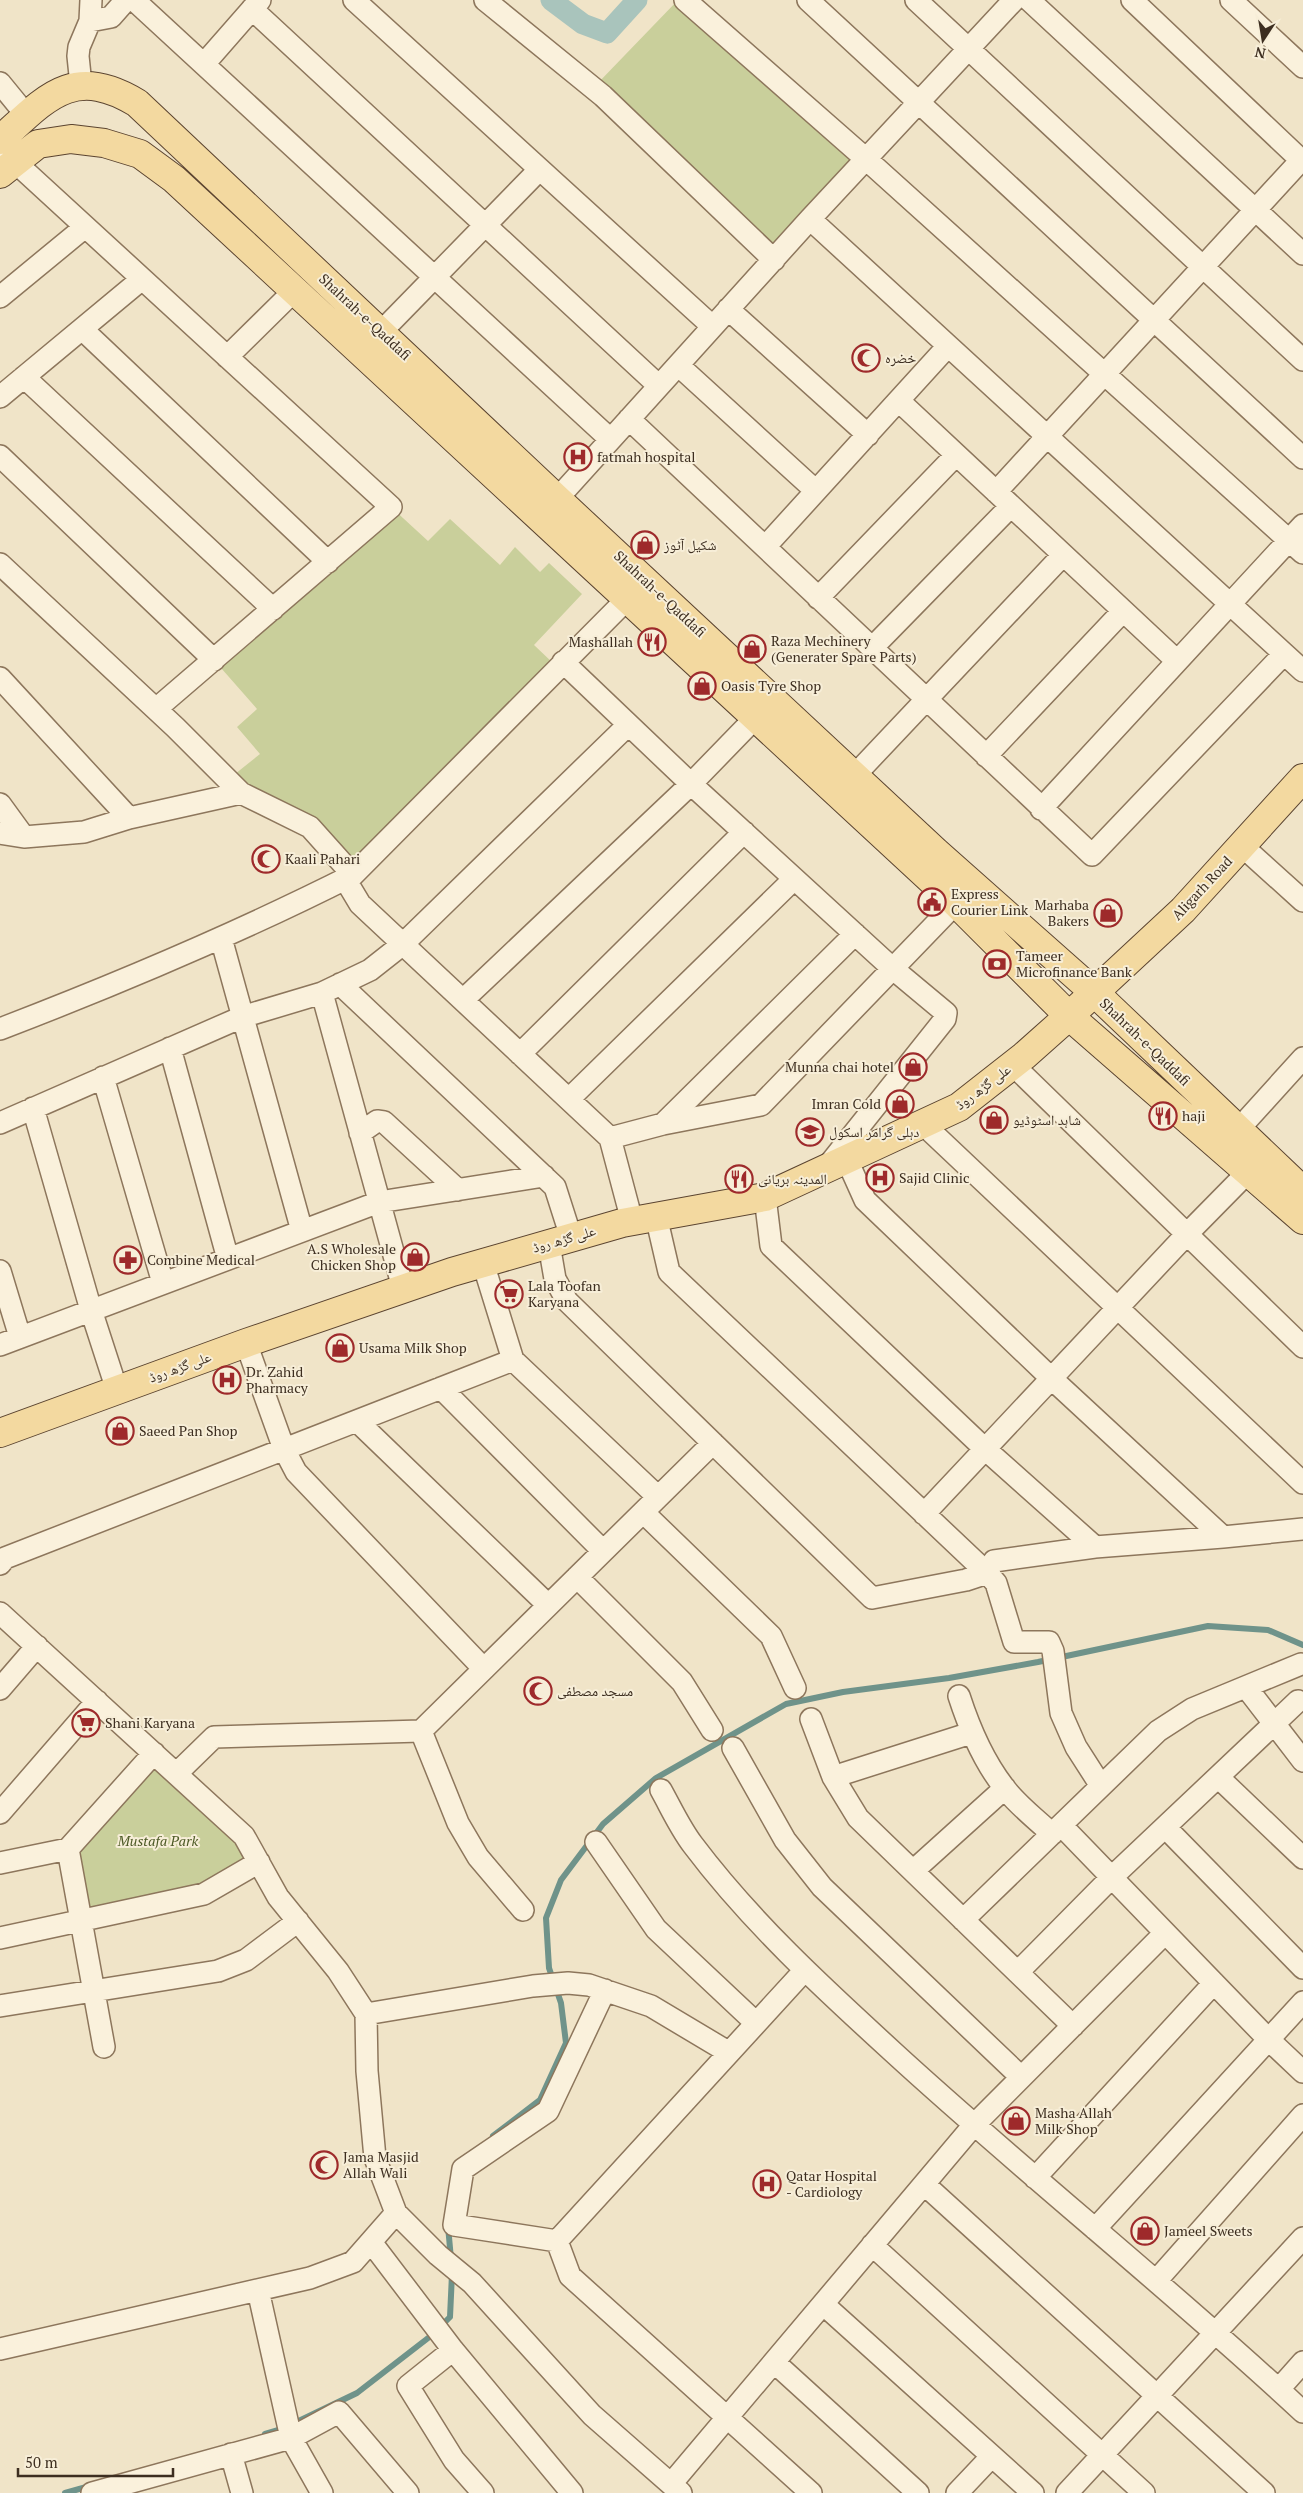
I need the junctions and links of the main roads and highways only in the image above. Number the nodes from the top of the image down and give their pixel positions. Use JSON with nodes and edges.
{"nodes":[{"id":1,"x":4,"y":156,"type":"edge"},
{"id":2,"x":636,"y":589,"type":"junction"},
{"id":3,"x":1303,"y":778,"type":"edge"},
{"id":4,"x":1095,"y":994,"type":"junction"},
{"id":5,"x":1070,"y":1016,"type":"junction"},
{"id":6,"x":1303,"y":1191,"type":"edge"},
{"id":7,"x":1303,"y":1220,"type":"edge"},
{"id":8,"x":0,"y":1433,"type":"edge"}],
"edges":[{"from":1,"to":2,"type":"main road","name":"Shahrah-e-Qaddafi"},
{"from":1,"to":2,"type":"main road","name":"Shahrah-e-Qaddafi"},
{"from":2,"to":4,"type":"main road","name":"Shahrah-e-Qaddafi"},
{"from":2,"to":5,"type":"main road","name":"Shahrah-e-Qaddafi"},
{"from":3,"to":4,"type":"main road","name":"Aligarh Road"},
{"from":4,"to":5,"type":"main road","name":"علی گڑھ روڈ"},
{"from":4,"to":6,"type":"main road","name":"Shahrah-e-Qaddafi"},
{"from":5,"to":7,"type":"main road","name":"Shahrah-e-Qaddafi"},
{"from":5,"to":8,"type":"main road","name":"علی گڑھ روڈ"}]}
